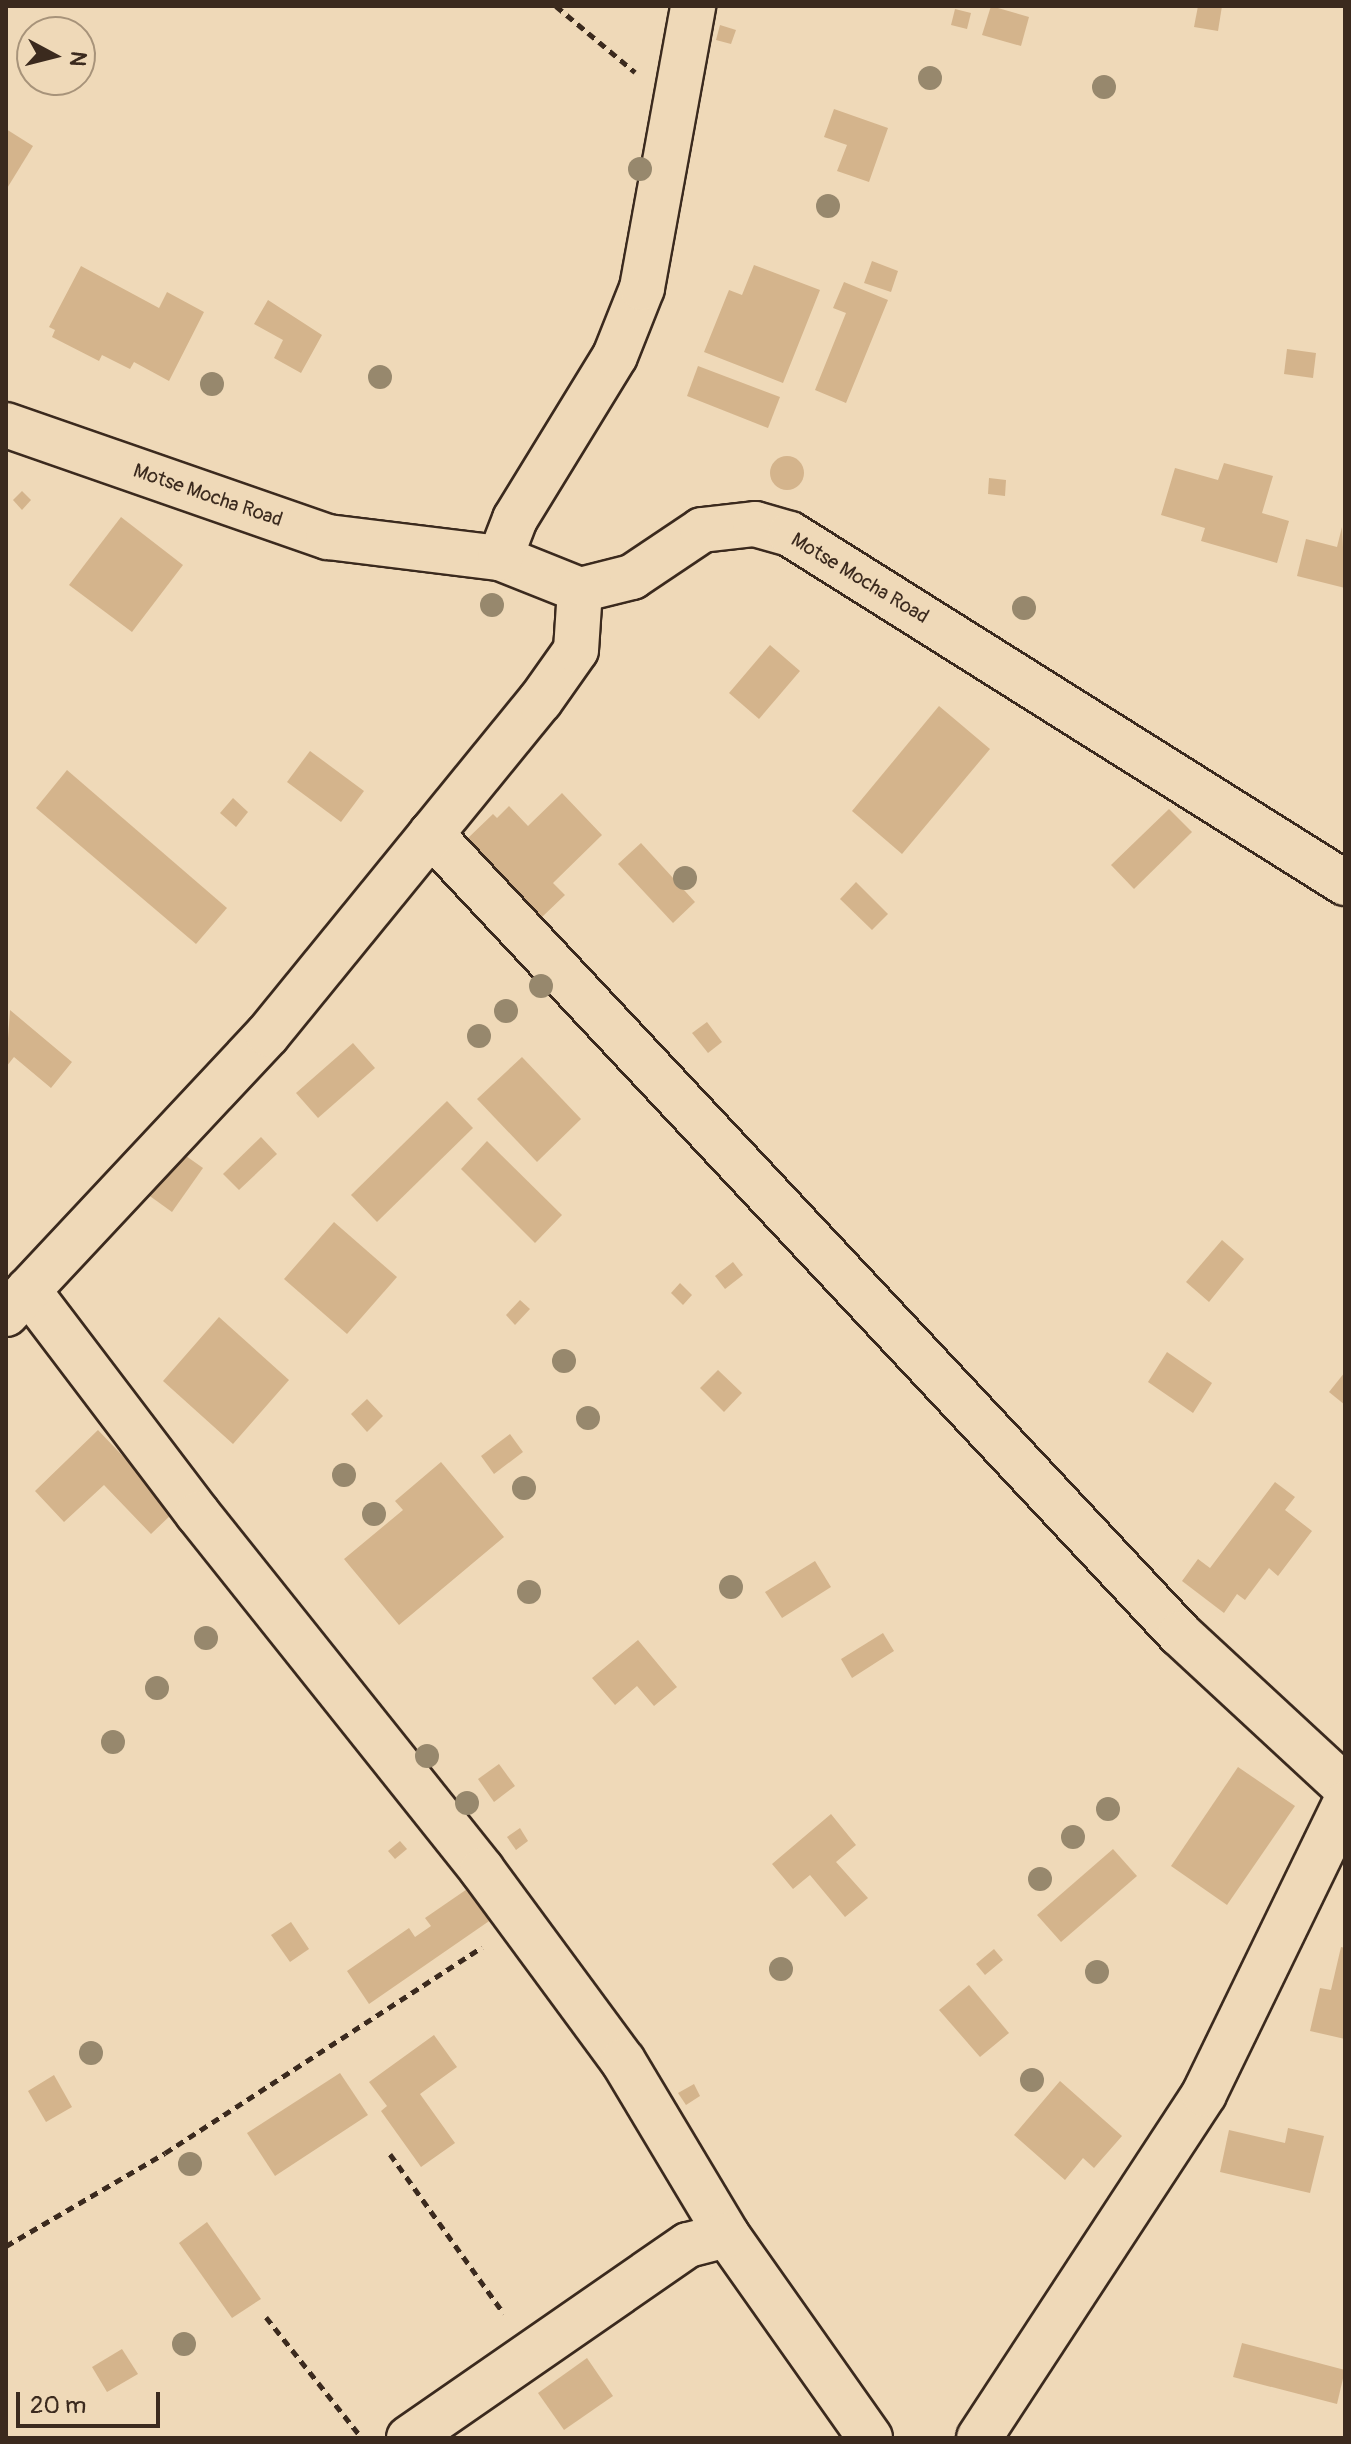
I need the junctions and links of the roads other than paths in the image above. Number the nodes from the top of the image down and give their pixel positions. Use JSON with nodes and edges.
{"nodes":[{"id":1,"x":693,"y":6,"type":"edge"},
{"id":2,"x":6,"y":425,"type":"edge"},
{"id":3,"x":500,"y":558,"type":"junction"},
{"id":4,"x":580,"y":590,"type":"junction"},
{"id":5,"x":431,"y":834,"type":"junction"},
{"id":6,"x":1345,"y":883,"type":"edge"},
{"id":7,"x":17,"y":1302,"type":"edge"},
{"id":8,"x":1345,"y":1787,"type":"edge"},
{"id":9,"x":1345,"y":1804,"type":"edge"},
{"id":10,"x":727,"y":2235,"type":"junction"},
{"id":11,"x":409,"y":2438,"type":"edge"},
{"id":12,"x":870,"y":2438,"type":"edge"},
{"id":13,"x":979,"y":2438,"type":"edge"}],
"edges":[{"from":1,"to":3,"type":"street"},
{"from":2,"to":3,"type":"street","name":"Motse Mocha Road"},
{"from":3,"to":4,"type":"street","name":"Motse Mocha Road"},
{"from":4,"to":5,"type":"street"},
{"from":4,"to":6,"type":"street","name":"Motse Mocha Road"},
{"from":5,"to":7,"type":"street"},
{"from":5,"to":8,"type":"street"},
{"from":7,"to":10,"type":"street"},
{"from":9,"to":13,"type":"street"},
{"from":10,"to":11,"type":"street"},
{"from":10,"to":12,"type":"street"}]}
